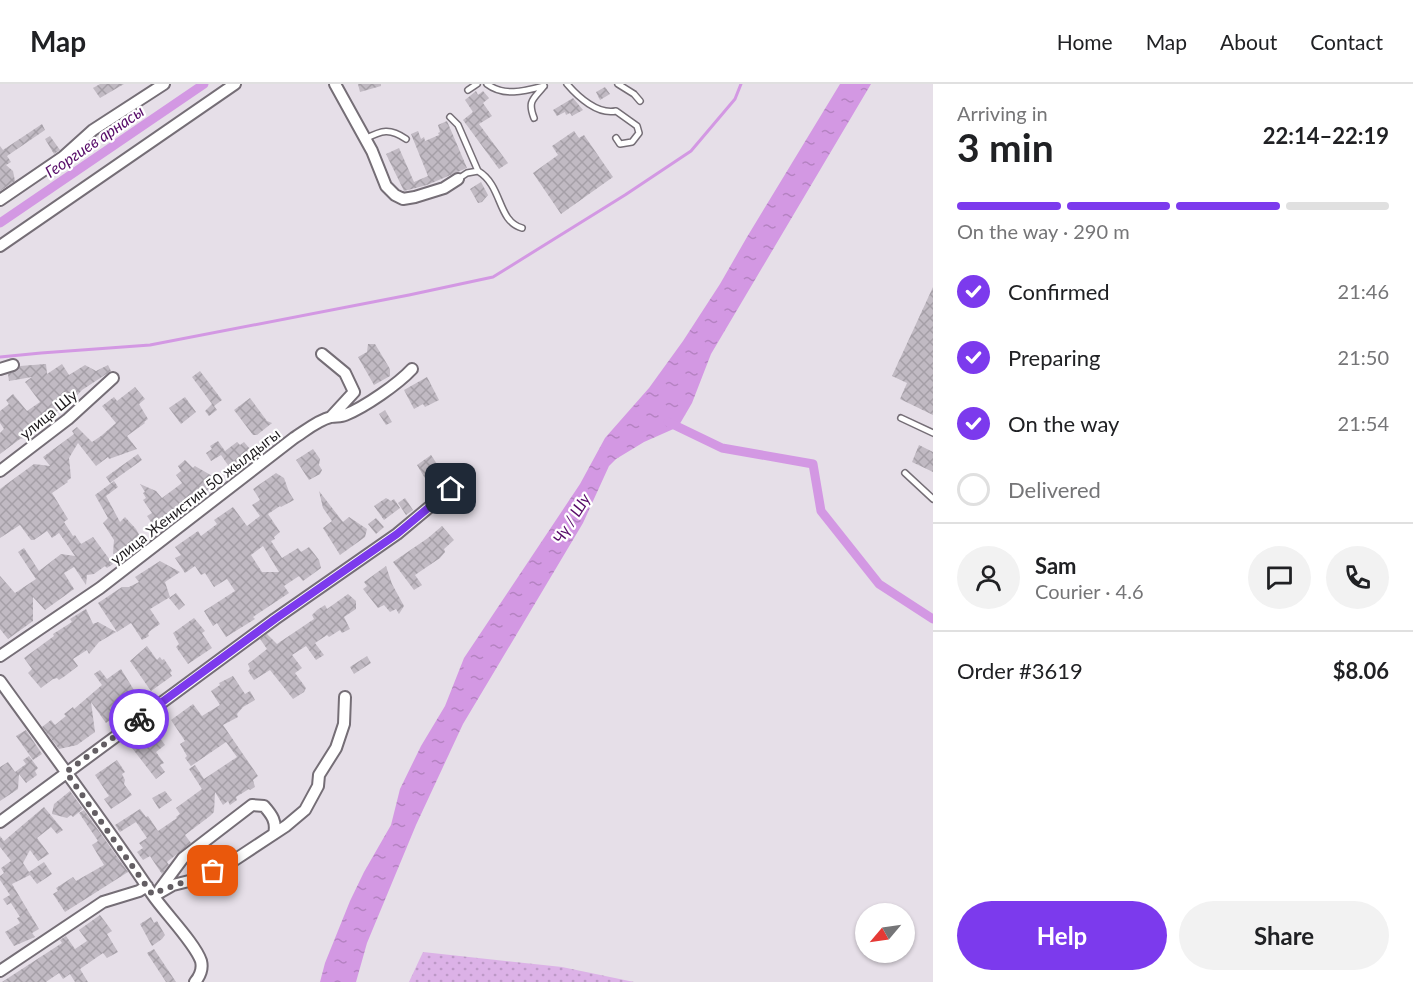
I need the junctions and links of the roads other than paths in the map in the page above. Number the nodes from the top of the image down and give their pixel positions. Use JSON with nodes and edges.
{"nodes":[{"id":1,"x":164,"y":84,"type":"edge"},
{"id":2,"x":235,"y":84,"type":"edge"},
{"id":3,"x":335,"y":84,"type":"edge"},
{"id":4,"x":477,"y":84,"type":"edge"},
{"id":5,"x":487,"y":84,"type":"edge"},
{"id":6,"x":567,"y":84,"type":"edge"},
{"id":7,"x":618,"y":84,"type":"edge"},
{"id":8,"x":544,"y":85,"type":"edge"},
{"id":9,"x":468,"y":90,"type":"dead end"},
{"id":10,"x":640,"y":101,"type":"dead end"},
{"id":11,"x":450,"y":117,"type":"dead end"},
{"id":12,"x":534,"y":118,"type":"dead end"},
{"id":13,"x":616,"y":138,"type":"dead end"},
{"id":14,"x":365,"y":139,"type":"junction"},
{"id":15,"x":406,"y":139,"type":"dead end"},
{"id":16,"x":478,"y":171,"type":"junction"},
{"id":17,"x":458,"y":179,"type":"joint"},
{"id":18,"x":0,"y":200,"type":"edge"},
{"id":19,"x":522,"y":228,"type":"dead end"},
{"id":20,"x":0,"y":246,"type":"edge"},
{"id":21,"x":322,"y":354,"type":"dead end"},
{"id":22,"x":13,"y":365,"type":"dead end"},
{"id":23,"x":0,"y":369,"type":"edge"},
{"id":24,"x":412,"y":369,"type":"dead end"},
{"id":25,"x":113,"y":378,"type":"dead end"},
{"id":26,"x":331,"y":417,"type":"junction"},
{"id":27,"x":901,"y":418,"type":"dead end"},
{"id":28,"x":933,"y":433,"type":"edge"},
{"id":29,"x":0,"y":471,"type":"edge"},
{"id":30,"x":905,"y":474,"type":"dead end"},
{"id":31,"x":451,"y":489,"type":"dead end"},
{"id":32,"x":933,"y":499,"type":"edge"},
{"id":33,"x":0,"y":656,"type":"edge"},
{"id":34,"x":0,"y":681,"type":"edge"},
{"id":35,"x":345,"y":697,"type":"dead end"},
{"id":36,"x":66,"y":772,"type":"junction"},
{"id":37,"x":0,"y":822,"type":"edge"},
{"id":38,"x":274,"y":834,"type":"junction"},
{"id":39,"x":150,"y":890,"type":"junction"},
{"id":40,"x":0,"y":970,"type":"edge"},
{"id":41,"x":195,"y":982,"type":"edge"}],
"edges":[{"from":1,"to":18,"type":"street"},
{"from":2,"to":20,"type":"street"},
{"from":3,"to":14,"type":"street"},
{"from":4,"to":9,"type":"lane"},
{"from":5,"to":8,"type":"lane"},
{"from":6,"to":13,"type":"lane"},
{"from":7,"to":10,"type":"lane"},
{"from":8,"to":12,"type":"lane"},
{"from":11,"to":16,"type":"lane"},
{"from":14,"to":15,"type":"lane"},
{"from":14,"to":17,"type":"street"},
{"from":16,"to":17,"type":"lane"},
{"from":16,"to":19,"type":"lane"},
{"from":21,"to":26,"type":"street"},
{"from":22,"to":23,"type":"street"},
{"from":24,"to":26,"type":"street","name":"улица Женистин 50 жылдыгы"},
{"from":25,"to":29,"type":"street","name":"улица Шу"},
{"from":26,"to":33,"type":"street","name":"улица Женистин 50 жылдыгы"},
{"from":27,"to":28,"type":"lane"},
{"from":30,"to":32,"type":"lane"},
{"from":31,"to":36,"type":"street"},
{"from":34,"to":36,"type":"street"},
{"from":35,"to":38,"type":"street"},
{"from":36,"to":37,"type":"street"},
{"from":36,"to":39,"type":"street"},
{"from":38,"to":39,"type":"street"},
{"from":38,"to":39,"type":"street"},
{"from":39,"to":40,"type":"street"},
{"from":39,"to":41,"type":"street"}]}
